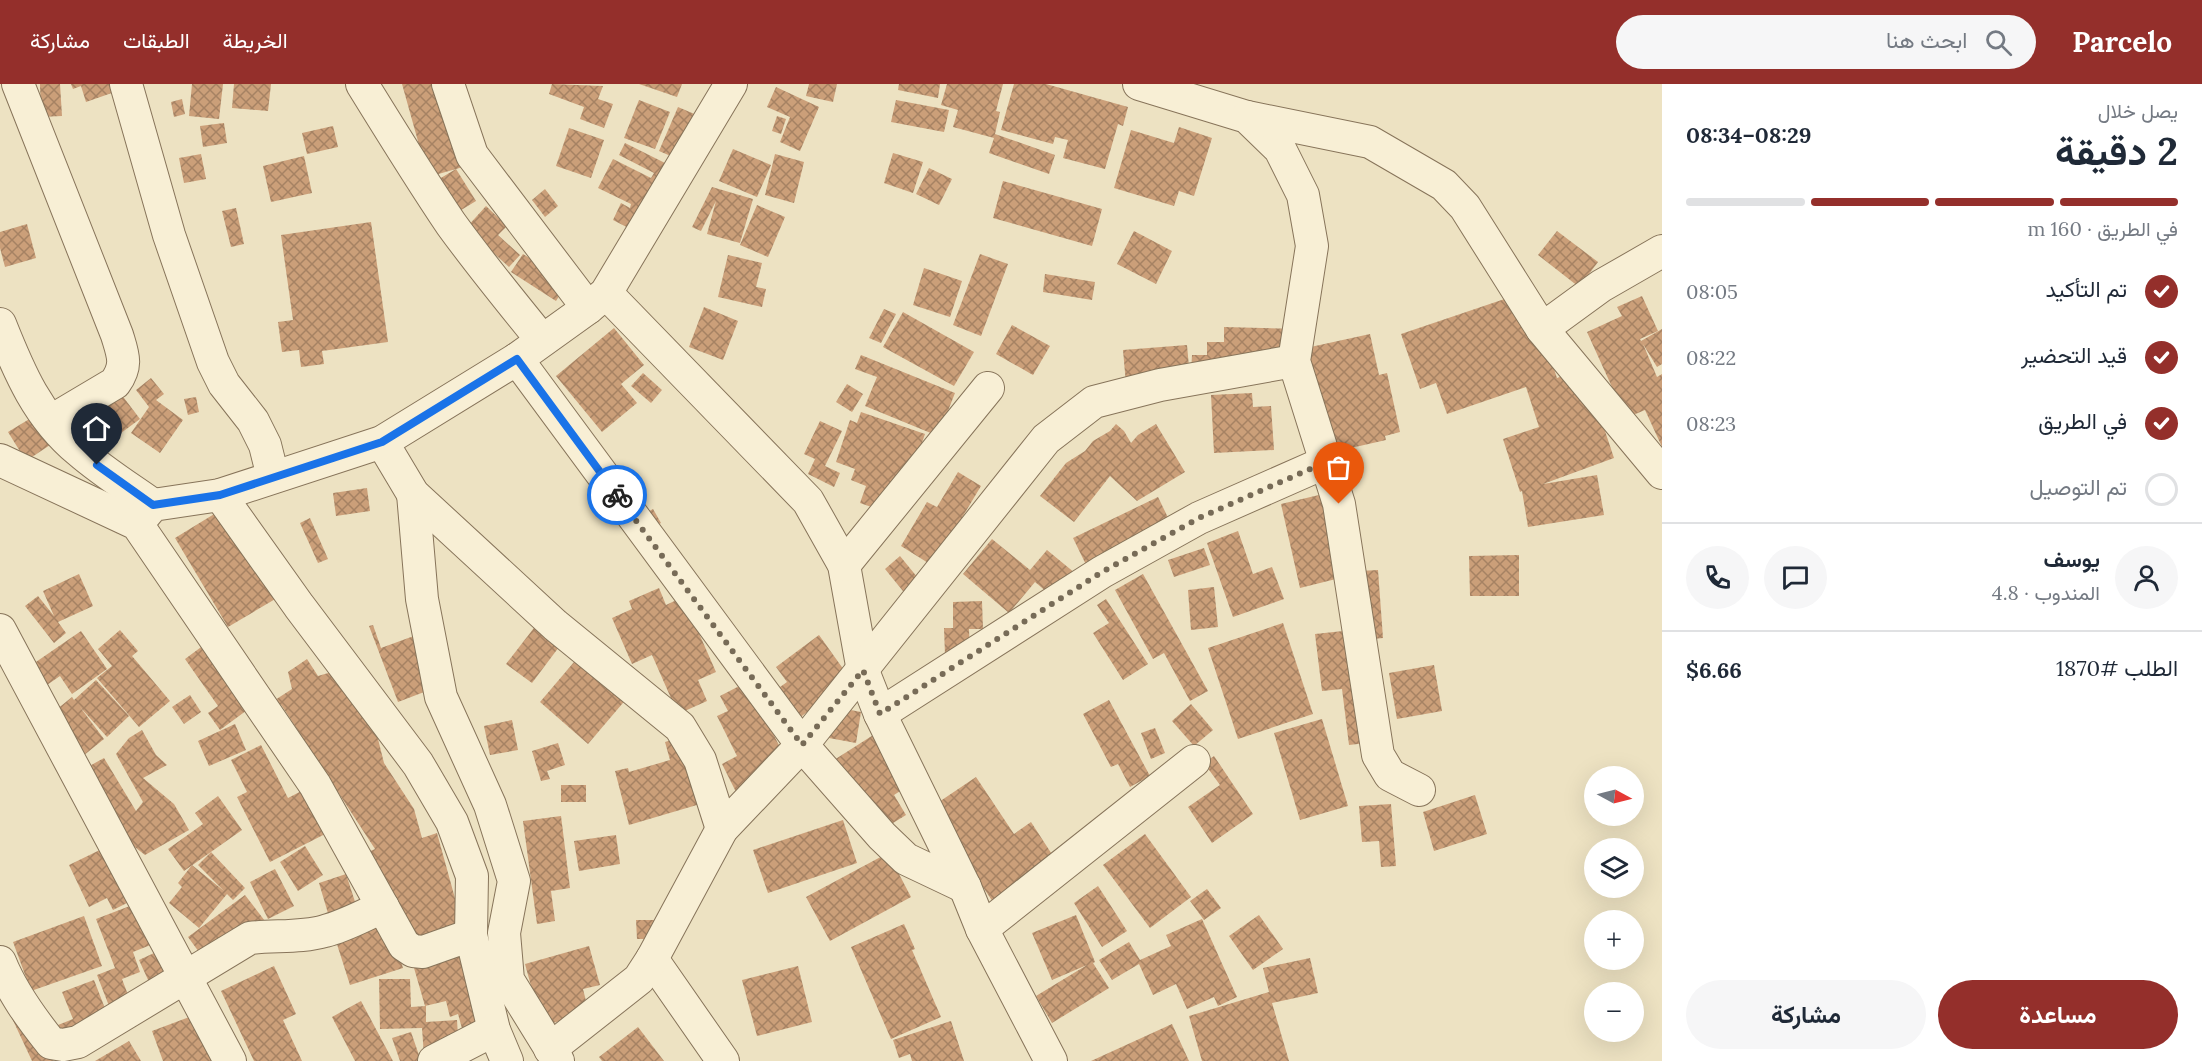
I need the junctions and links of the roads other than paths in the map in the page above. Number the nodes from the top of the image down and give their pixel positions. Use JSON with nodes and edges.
{"nodes":[{"id":1,"x":18,"y":84,"type":"edge"},
{"id":2,"x":126,"y":84,"type":"edge"},
{"id":3,"x":362,"y":84,"type":"edge"},
{"id":4,"x":448,"y":84,"type":"edge"},
{"id":5,"x":731,"y":84,"type":"edge"},
{"id":6,"x":1139,"y":84,"type":"edge"},
{"id":7,"x":1247,"y":117,"type":"junction"},
{"id":8,"x":1662,"y":251,"type":"edge"},
{"id":9,"x":597,"y":300,"type":"junction"},
{"id":10,"x":0,"y":324,"type":"edge"},
{"id":11,"x":1542,"y":329,"type":"junction"},
{"id":12,"x":542,"y":340,"type":"junction"},
{"id":13,"x":517,"y":359,"type":"junction"},
{"id":14,"x":1294,"y":361,"type":"junction"},
{"id":15,"x":988,"y":388,"type":"dead end"},
{"id":16,"x":51,"y":421,"type":"junction"},
{"id":17,"x":382,"y":442,"type":"junction"},
{"id":18,"x":0,"y":460,"type":"edge"},
{"id":19,"x":1326,"y":462,"type":"junction"},
{"id":20,"x":1662,"y":473,"type":"edge"},
{"id":21,"x":273,"y":477,"type":"junction"},
{"id":22,"x":412,"y":494,"type":"junction"},
{"id":23,"x":220,"y":495,"type":"junction"},
{"id":24,"x":145,"y":514,"type":"junction"},
{"id":25,"x":844,"y":566,"type":"junction"},
{"id":26,"x":0,"y":630,"type":"edge"},
{"id":27,"x":863,"y":670,"type":"junction"},
{"id":28,"x":880,"y":714,"type":"junction"},
{"id":29,"x":802,"y":745,"type":"junction"},
{"id":30,"x":1194,"y":761,"type":"dead end"},
{"id":31,"x":1419,"y":790,"type":"dead end"},
{"id":32,"x":722,"y":829,"type":"junction"},
{"id":33,"x":965,"y":887,"type":"junction"},
{"id":34,"x":382,"y":907,"type":"junction"},
{"id":35,"x":982,"y":929,"type":"junction"},
{"id":36,"x":471,"y":935,"type":"junction"},
{"id":37,"x":652,"y":959,"type":"junction"},
{"id":38,"x":0,"y":962,"type":"edge"},
{"id":39,"x":186,"y":976,"type":"junction"},
{"id":40,"x":495,"y":1030,"type":"junction"},
{"id":41,"x":554,"y":1055,"type":"edge"},
{"id":42,"x":230,"y":1061,"type":"edge"},
{"id":43,"x":434,"y":1061,"type":"edge"},
{"id":44,"x":507,"y":1061,"type":"edge"},
{"id":45,"x":723,"y":1061,"type":"edge"},
{"id":46,"x":1051,"y":1061,"type":"edge"}],
"edges":[{"from":1,"to":16,"type":"street"},
{"from":2,"to":21,"type":"street"},
{"from":3,"to":12,"type":"street"},
{"from":4,"to":9,"type":"street"},
{"from":5,"to":9,"type":"street"},
{"from":6,"to":7,"type":"street"},
{"from":7,"to":11,"type":"street"},
{"from":7,"to":14,"type":"street"},
{"from":8,"to":11,"type":"street"},
{"from":9,"to":12,"type":"street"},
{"from":9,"to":25,"type":"street"},
{"from":10,"to":16,"type":"street"},
{"from":11,"to":20,"type":"street"},
{"from":12,"to":13,"type":"street"},
{"from":13,"to":17,"type":"street"},
{"from":13,"to":29,"type":"street"},
{"from":14,"to":19,"type":"street"},
{"from":14,"to":27,"type":"street"},
{"from":15,"to":25,"type":"street"},
{"from":16,"to":24,"type":"street"},
{"from":17,"to":21,"type":"street"},
{"from":17,"to":22,"type":"street"},
{"from":18,"to":24,"type":"street"},
{"from":19,"to":28,"type":"street"},
{"from":19,"to":31,"type":"street"},
{"from":21,"to":23,"type":"street"},
{"from":22,"to":32,"type":"street"},
{"from":22,"to":41,"type":"street"},
{"from":23,"to":24,"type":"street"},
{"from":23,"to":36,"type":"street"},
{"from":24,"to":34,"type":"street"},
{"from":25,"to":27,"type":"street"},
{"from":26,"to":39,"type":"street"},
{"from":27,"to":28,"type":"street"},
{"from":27,"to":29,"type":"street"},
{"from":28,"to":33,"type":"street"},
{"from":29,"to":32,"type":"street"},
{"from":29,"to":33,"type":"street"},
{"from":30,"to":35,"type":"street"},
{"from":32,"to":37,"type":"street"},
{"from":33,"to":35,"type":"street"},
{"from":34,"to":36,"type":"street"},
{"from":34,"to":39,"type":"street"},
{"from":35,"to":46,"type":"street"},
{"from":36,"to":40,"type":"street"},
{"from":37,"to":41,"type":"street"},
{"from":37,"to":45,"type":"street"},
{"from":38,"to":39,"type":"street"},
{"from":39,"to":42,"type":"street"},
{"from":40,"to":43,"type":"street"},
{"from":40,"to":44,"type":"street"}]}
